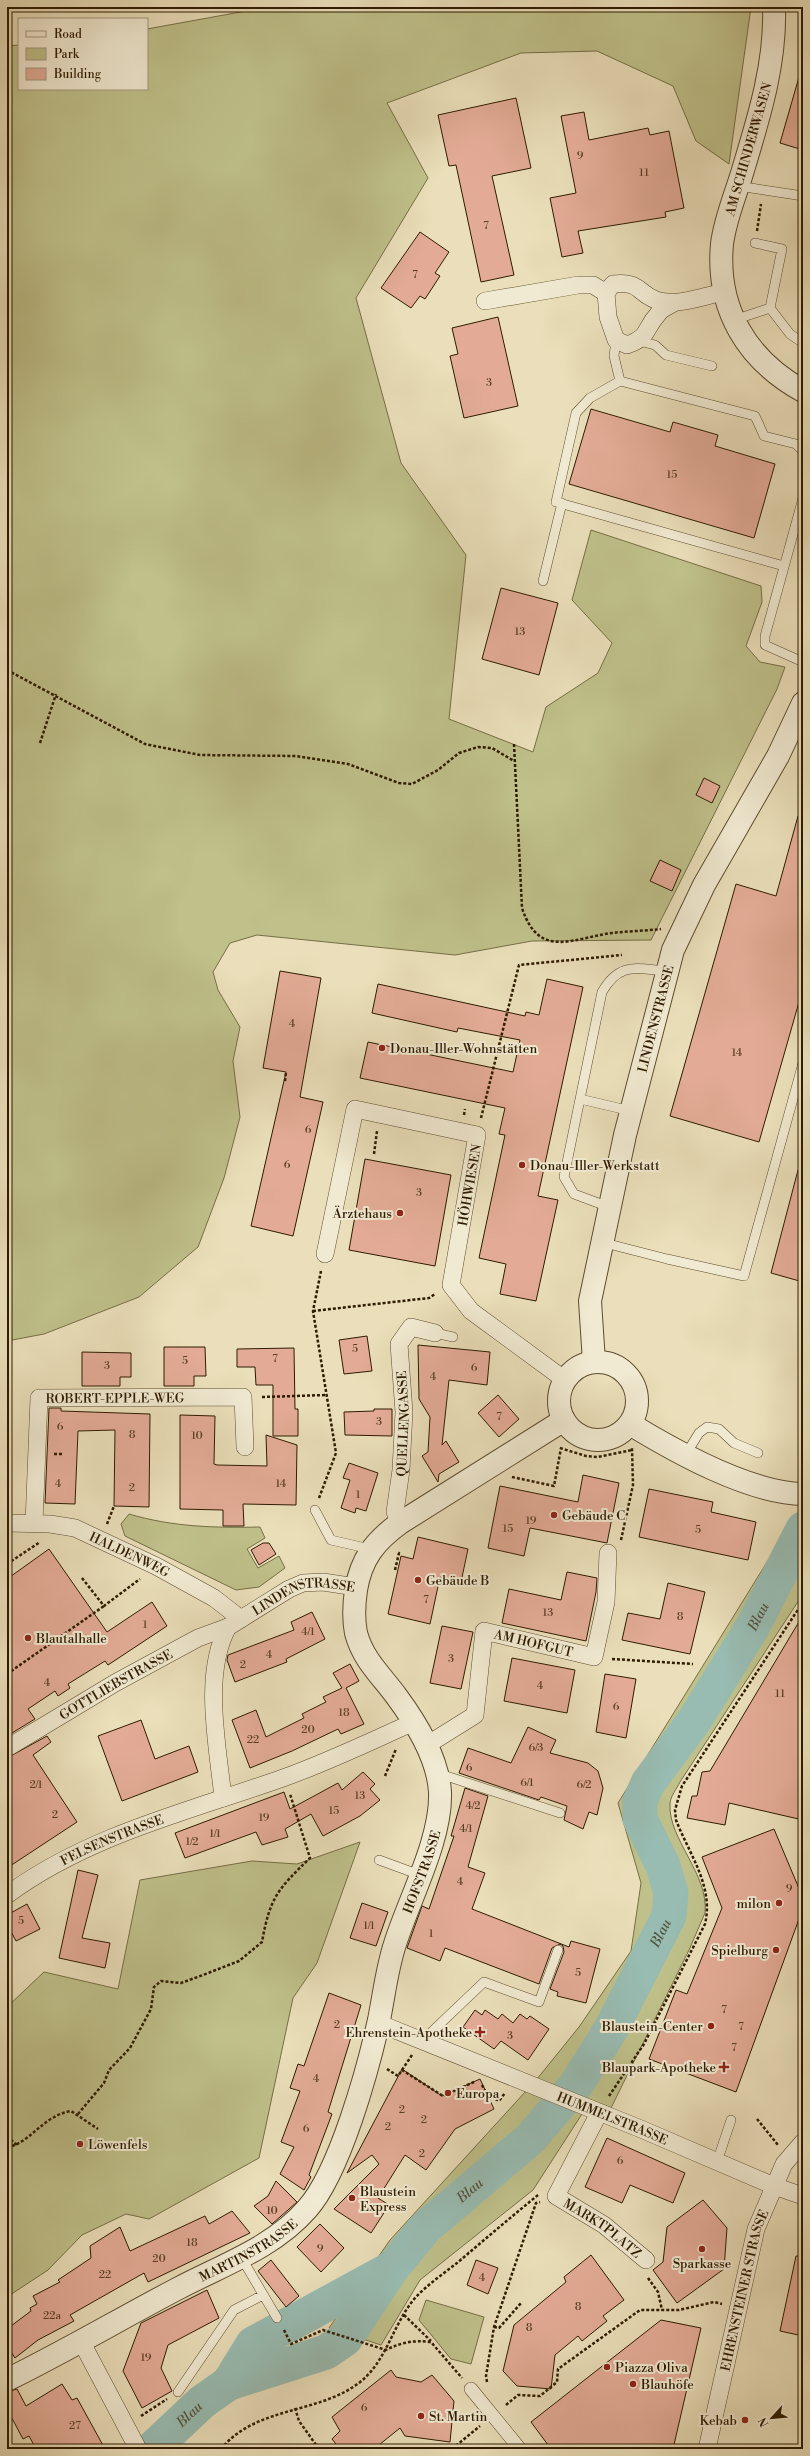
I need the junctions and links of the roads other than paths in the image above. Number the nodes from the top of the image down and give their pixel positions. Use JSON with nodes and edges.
{"nodes":[{"id":1,"x":774,"y":7,"type":"edge"},
{"id":2,"x":738,"y":186,"type":"junction"},
{"id":3,"x":803,"y":196,"type":"edge"},
{"id":4,"x":755,"y":243,"type":"road end"},
{"id":5,"x":724,"y":292,"type":"junction"},
{"id":6,"x":606,"y":293,"type":"junction"},
{"id":7,"x":485,"y":301,"type":"dead end"},
{"id":8,"x":674,"y":303,"type":"junction"},
{"id":9,"x":770,"y":308,"type":"junction"},
{"id":10,"x":734,"y":320,"type":"junction"},
{"id":11,"x":616,"y":340,"type":"junction"},
{"id":12,"x":639,"y":341,"type":"junction"},
{"id":13,"x":803,"y":343,"type":"edge"},
{"id":14,"x":712,"y":366,"type":"dead end"},
{"id":15,"x":620,"y":381,"type":"junction"},
{"id":16,"x":803,"y":391,"type":"edge"},
{"id":17,"x":803,"y":451,"type":"edge"},
{"id":18,"x":803,"y":498,"type":"edge"},
{"id":19,"x":562,"y":504,"type":"junction"},
{"id":20,"x":784,"y":566,"type":"junction"},
{"id":21,"x":543,"y":581,"type":"dead end"},
{"id":22,"x":803,"y":662,"type":"edge"},
{"id":23,"x":803,"y":703,"type":"edge"},
{"id":24,"x":667,"y":972,"type":"junction"},
{"id":25,"x":803,"y":1063,"type":"edge"},
{"id":26,"x":580,"y":1099,"type":"junction"},
{"id":27,"x":631,"y":1111,"type":"junction"},
{"id":28,"x":610,"y":1207,"type":"junction"},
{"id":29,"x":602,"y":1242,"type":"junction"},
{"id":30,"x":325,"y":1254,"type":"road end"},
{"id":31,"x":435,"y":1333,"type":"joint"},
{"id":32,"x":453,"y":1337,"type":"dead end"},
{"id":33,"x":594,"y":1362,"type":"junction"},
{"id":34,"x":566,"y":1380,"type":"junction"},
{"id":35,"x":564,"y":1420,"type":"junction"},
{"id":36,"x":630,"y":1424,"type":"junction"},
{"id":37,"x":245,"y":1447,"type":"dead end"},
{"id":38,"x":758,"y":1453,"type":"dead end"},
{"id":39,"x":686,"y":1454,"type":"junction"},
{"id":40,"x":803,"y":1494,"type":"edge"},
{"id":41,"x":315,"y":1516,"type":"road end"},
{"id":42,"x":7,"y":1523,"type":"edge"},
{"id":43,"x":400,"y":1523,"type":"junction"},
{"id":44,"x":34,"y":1524,"type":"junction"},
{"id":45,"x":370,"y":1549,"type":"junction"},
{"id":46,"x":608,"y":1553,"type":"road end"},
{"id":47,"x":356,"y":1587,"type":"junction"},
{"id":48,"x":235,"y":1623,"type":"junction"},
{"id":49,"x":414,"y":1722,"type":"junction"},
{"id":50,"x":427,"y":1745,"type":"junction"},
{"id":51,"x":7,"y":1748,"type":"edge"},
{"id":52,"x":436,"y":1773,"type":"junction"},
{"id":53,"x":223,"y":1798,"type":"junction"},
{"id":54,"x":560,"y":1813,"type":"dead end"},
{"id":55,"x":379,"y":1860,"type":"dead end"},
{"id":56,"x":420,"y":1875,"type":"junction"},
{"id":57,"x":7,"y":1895,"type":"edge"},
{"id":58,"x":558,"y":1950,"type":"dead end"},
{"id":59,"x":378,"y":2023,"type":"junction"},
{"id":60,"x":422,"y":2040,"type":"junction"},
{"id":61,"x":599,"y":2113,"type":"junction"},
{"id":62,"x":731,"y":2120,"type":"dead end"},
{"id":63,"x":803,"y":2142,"type":"edge"},
{"id":64,"x":717,"y":2162,"type":"junction"},
{"id":65,"x":774,"y":2186,"type":"junction"},
{"id":66,"x":803,"y":2196,"type":"edge"},
{"id":67,"x":241,"y":2257,"type":"junction"},
{"id":68,"x":646,"y":2260,"type":"road end"},
{"id":69,"x":263,"y":2295,"type":"junction"},
{"id":70,"x":277,"y":2318,"type":"dead end"},
{"id":71,"x":81,"y":2341,"type":"junction"},
{"id":72,"x":7,"y":2380,"type":"edge"},
{"id":73,"x":471,"y":2388,"type":"road end"},
{"id":74,"x":178,"y":2392,"type":"road end"},
{"id":75,"x":134,"y":2442,"type":"edge"},
{"id":76,"x":520,"y":2449,"type":"edge"},
{"id":77,"x":707,"y":2449,"type":"edge"}],
"edges":[{"from":1,"to":2,"type":"street","name":"AM SCHINDERWASEN"},
{"from":2,"to":3,"type":"lane"},
{"from":2,"to":5,"type":"street","name":"AM SCHINDERWASEN"},
{"from":4,"to":9,"type":"lane"},
{"from":5,"to":8,"type":"street"},
{"from":5,"to":10,"type":"street","name":"AM SCHINDERWASEN"},
{"from":6,"to":7,"type":"street"},
{"from":6,"to":8,"type":"street"},
{"from":6,"to":11,"type":"street"},
{"from":8,"to":12,"type":"street"},
{"from":9,"to":10,"type":"lane"},
{"from":9,"to":13,"type":"lane"},
{"from":10,"to":16,"type":"street","name":"AM SCHINDERWASEN"},
{"from":11,"to":12,"type":"street"},
{"from":11,"to":15,"type":"lane"},
{"from":12,"to":14,"type":"lane"},
{"from":15,"to":17,"type":"lane"},
{"from":15,"to":19,"type":"lane"},
{"from":18,"to":20,"type":"lane"},
{"from":19,"to":20,"type":"lane"},
{"from":19,"to":21,"type":"lane"},
{"from":20,"to":22,"type":"lane"},
{"from":23,"to":24,"type":"street","name":"LINDENSTRASSE"},
{"from":24,"to":26,"type":"lane"},
{"from":24,"to":27,"type":"street","name":"LINDENSTRASSE"},
{"from":25,"to":29,"type":"lane"},
{"from":26,"to":27,"type":"lane"},
{"from":26,"to":28,"type":"lane"},
{"from":27,"to":28,"type":"street","name":"LINDENSTRASSE"},
{"from":28,"to":29,"type":"street","name":"LINDENSTRASSE"},
{"from":29,"to":33,"type":"street","name":"LINDENSTRASSE"},
{"from":30,"to":34,"type":"street","name":"HÖHWIESEN"},
{"from":31,"to":32,"type":"lane"},
{"from":31,"to":43,"type":"street","name":"QUELLENGASSE"},
{"from":33,"to":34,"type":"street"},
{"from":33,"to":36,"type":"street"},
{"from":34,"to":35,"type":"street"},
{"from":35,"to":36,"type":"street"},
{"from":35,"to":43,"type":"street","name":"LINDENSTRASSE"},
{"from":36,"to":39,"type":"street"},
{"from":37,"to":44,"type":"street","name":"ROBERT-EPPLE-WEG"},
{"from":38,"to":39,"type":"lane"},
{"from":39,"to":40,"type":"street"},
{"from":41,"to":45,"type":"lane"},
{"from":42,"to":44,"type":"street","name":"HALDENWEG"},
{"from":43,"to":45,"type":"street","name":"LINDENSTRASSE"},
{"from":44,"to":48,"type":"street","name":"HALDENWEG"},
{"from":45,"to":47,"type":"street","name":"LINDENSTRASSE"},
{"from":46,"to":50,"type":"street","name":"AM HOFGUT"},
{"from":47,"to":48,"type":"street","name":"LINDENSTRASSE"},
{"from":47,"to":49,"type":"street","name":"HOFSTRASSE"},
{"from":48,"to":51,"type":"street","name":"GOTTLIEBSTRASSE"},
{"from":48,"to":53,"type":"street"},
{"from":49,"to":50,"type":"street","name":"HOFSTRASSE"},
{"from":49,"to":53,"type":"street"},
{"from":50,"to":52,"type":"street","name":"HOFSTRASSE"},
{"from":52,"to":54,"type":"lane"},
{"from":52,"to":56,"type":"street","name":"HOFSTRASSE"},
{"from":53,"to":57,"type":"street","name":"FELSENSTRASSE"},
{"from":55,"to":56,"type":"lane"},
{"from":56,"to":59,"type":"street","name":"HOFSTRASSE"},
{"from":58,"to":60,"type":"lane"},
{"from":59,"to":60,"type":"street","name":"HUMMELSTRASSE"},
{"from":59,"to":67,"type":"street","name":"MARTINSTRASSE"},
{"from":60,"to":61,"type":"street","name":"HUMMELSTRASSE"},
{"from":61,"to":64,"type":"street","name":"HUMMELSTRASSE"},
{"from":61,"to":68,"type":"street","name":"MARKTPLATZ"},
{"from":62,"to":64,"type":"lane"},
{"from":63,"to":65,"type":"street","name":"EHRENSTEINER STRASSE"},
{"from":64,"to":65,"type":"street","name":"HUMMELSTRASSE"},
{"from":65,"to":66,"type":"street","name":"HUMMELSTRASSE"},
{"from":65,"to":77,"type":"street","name":"EHRENSTEINER STRASSE"},
{"from":67,"to":69,"type":"lane"},
{"from":67,"to":71,"type":"street","name":"MARTINSTRASSE"},
{"from":69,"to":70,"type":"lane"},
{"from":69,"to":74,"type":"lane"},
{"from":71,"to":72,"type":"street","name":"MARTINSTRASSE"},
{"from":71,"to":75,"type":"street"},
{"from":73,"to":76,"type":"street"}]}
